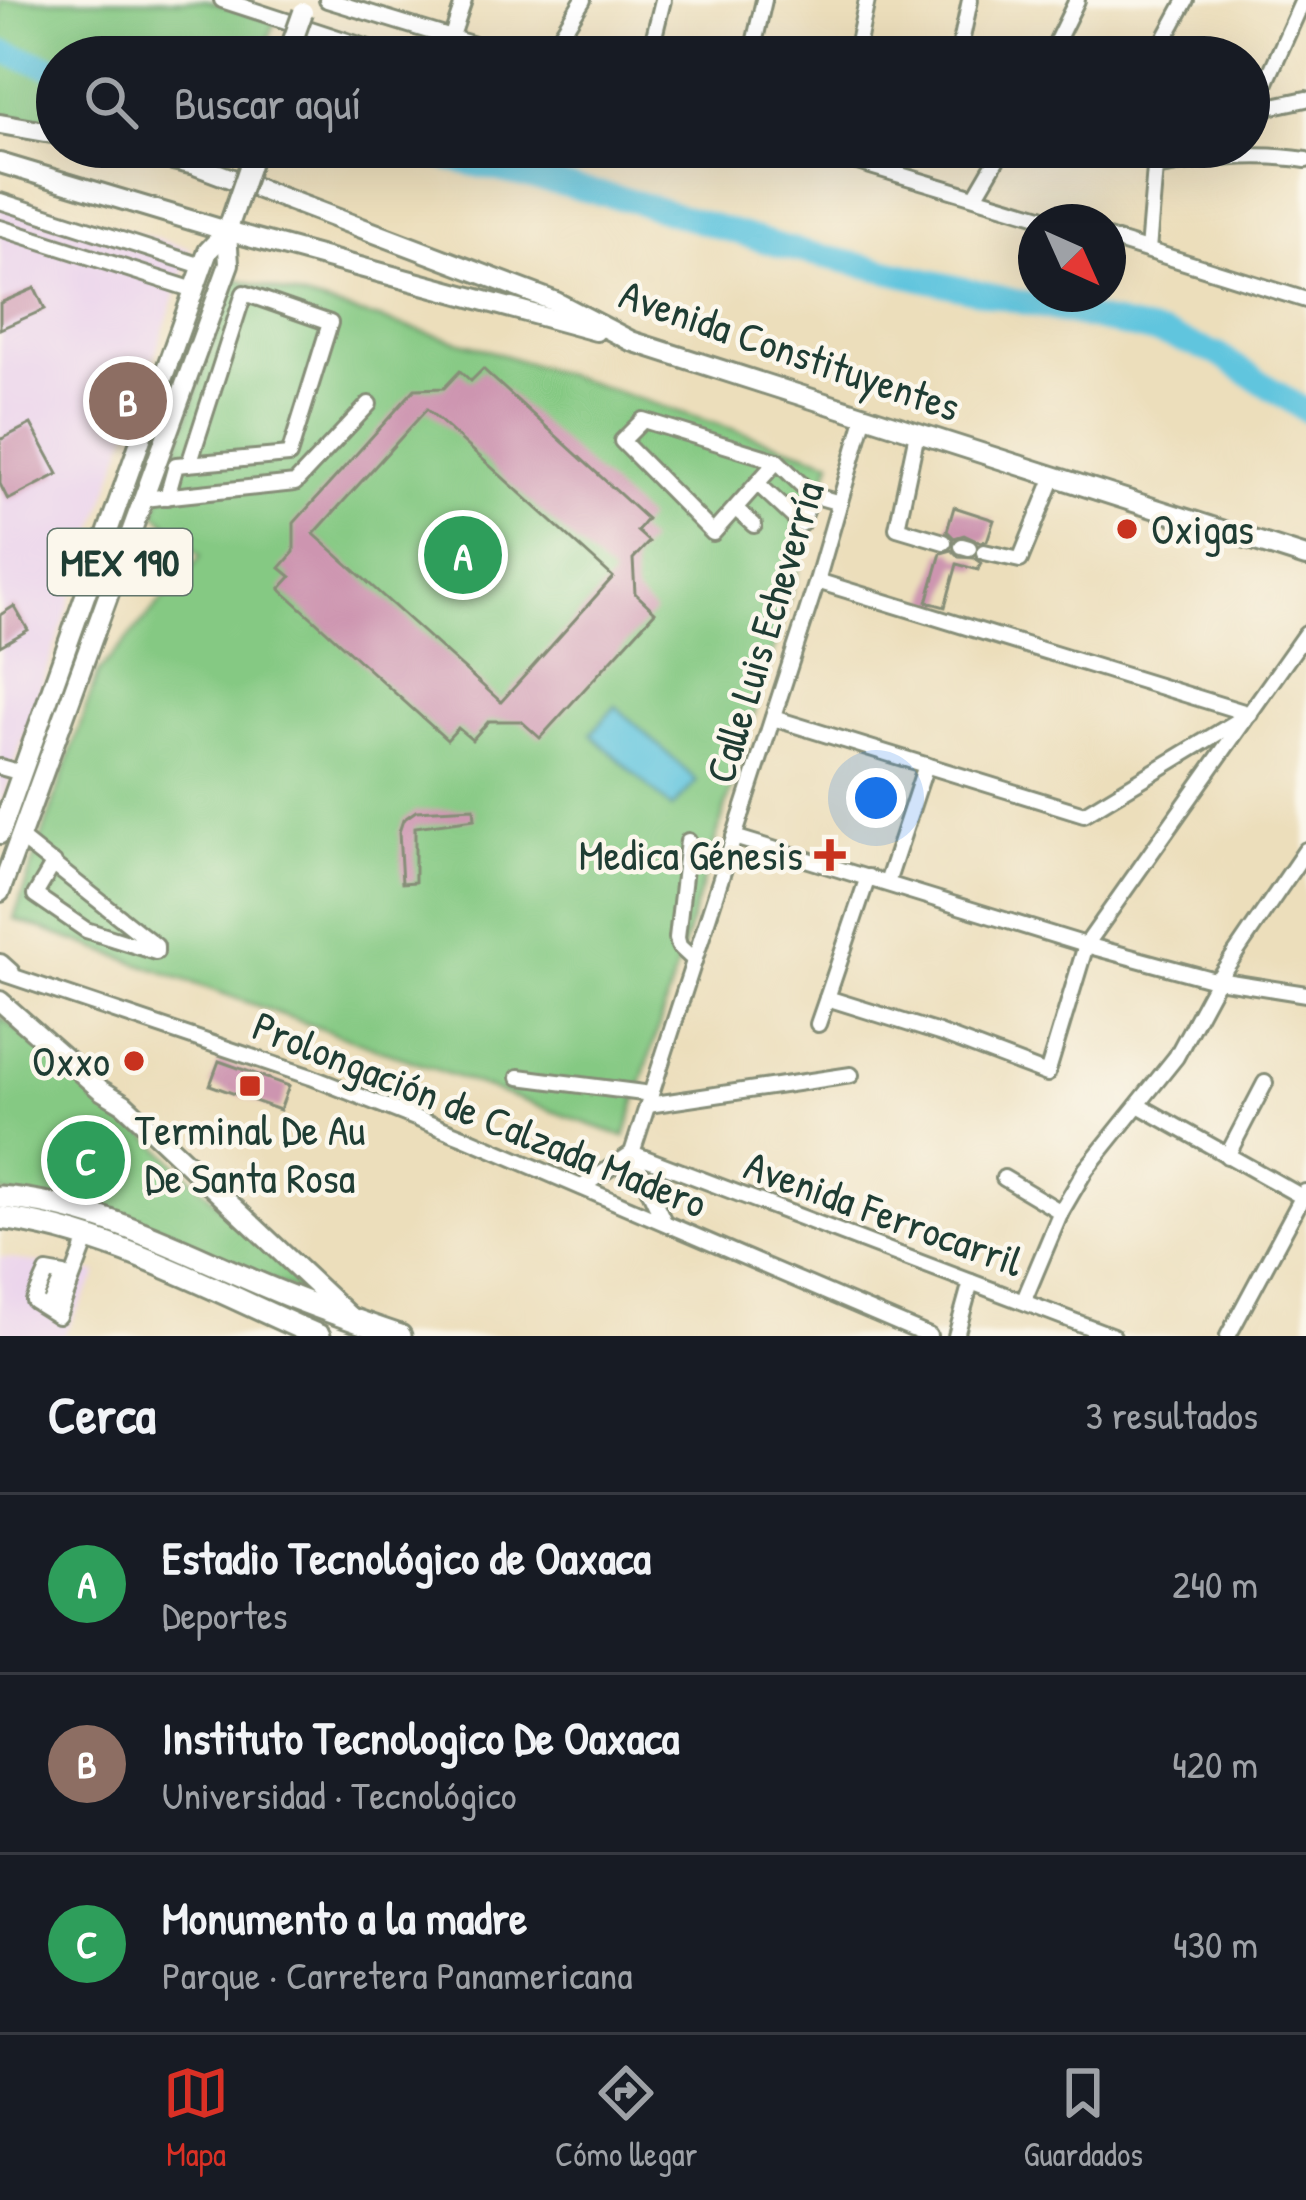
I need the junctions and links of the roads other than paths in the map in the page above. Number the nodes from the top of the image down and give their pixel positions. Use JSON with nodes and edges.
{"nodes":[{"id":1,"x":223,"y":0,"type":"edge"},
{"id":2,"x":327,"y":0,"type":"edge"},
{"id":3,"x":445,"y":0,"type":"edge"},
{"id":4,"x":583,"y":0,"type":"edge"},
{"id":5,"x":663,"y":0,"type":"edge"},
{"id":6,"x":764,"y":0,"type":"edge"},
{"id":7,"x":867,"y":0,"type":"edge"},
{"id":8,"x":970,"y":0,"type":"edge"},
{"id":9,"x":1077,"y":0,"type":"edge"},
{"id":10,"x":1186,"y":0,"type":"edge"},
{"id":11,"x":1304,"y":0,"type":"edge"},
{"id":12,"x":464,"y":5,"type":"edge"},
{"id":13,"x":305,"y":6,"type":"edge"},
{"id":14,"x":294,"y":36,"type":"edge"},
{"id":15,"x":335,"y":36,"type":"edge"},
{"id":16,"x":441,"y":36,"type":"edge"},
{"id":17,"x":452,"y":36,"type":"edge"},
{"id":18,"x":560,"y":36,"type":"edge"},
{"id":19,"x":655,"y":36,"type":"edge"},
{"id":20,"x":756,"y":36,"type":"edge"},
{"id":21,"x":860,"y":36,"type":"edge"},
{"id":22,"x":962,"y":36,"type":"edge"},
{"id":23,"x":1059,"y":36,"type":"edge"},
{"id":24,"x":1166,"y":36,"type":"edge"},
{"id":25,"x":1270,"y":71,"type":"edge"},
{"id":26,"x":1306,"y":99,"type":"edge"},
{"id":27,"x":1270,"y":106,"type":"edge"},
{"id":28,"x":0,"y":124,"type":"edge"},
{"id":29,"x":36,"y":130,"type":"edge"},
{"id":30,"x":1270,"y":154,"type":"edge"},
{"id":31,"x":1306,"y":160,"type":"edge"},
{"id":32,"x":0,"y":163,"type":"edge"},
{"id":33,"x":203,"y":168,"type":"edge"},
{"id":34,"x":249,"y":168,"type":"edge"},
{"id":35,"x":881,"y":168,"type":"edge"},
{"id":36,"x":992,"y":168,"type":"edge"},
{"id":37,"x":1155,"y":168,"type":"edge"},
{"id":38,"x":976,"y":195,"type":"junction"},
{"id":39,"x":0,"y":201,"type":"edge"},
{"id":40,"x":1018,"y":209,"type":"edge"},
{"id":41,"x":0,"y":228,"type":"edge"},
{"id":42,"x":227,"y":231,"type":"junction"},
{"id":43,"x":1126,"y":243,"type":"edge"},
{"id":44,"x":1148,"y":250,"type":"junction"},
{"id":45,"x":202,"y":266,"type":"junction"},
{"id":46,"x":194,"y":290,"type":"junction"},
{"id":47,"x":1306,"y":300,"type":"edge"},
{"id":48,"x":631,"y":341,"type":"junction"},
{"id":49,"x":369,"y":404,"type":"dead end"},
{"id":50,"x":865,"y":415,"type":"junction"},
{"id":51,"x":917,"y":433,"type":"junction"},
{"id":52,"x":140,"y":442,"type":"junction"},
{"id":53,"x":161,"y":450,"type":"junction"},
{"id":54,"x":777,"y":460,"type":"junction"},
{"id":55,"x":188,"y":464,"type":"junction"},
{"id":56,"x":1053,"y":478,"type":"junction"},
{"id":57,"x":758,"y":484,"type":"junction"},
{"id":58,"x":812,"y":495,"type":"junction"},
{"id":59,"x":167,"y":497,"type":"junction"},
{"id":60,"x":143,"y":499,"type":"junction"},
{"id":61,"x":840,"y":503,"type":"junction"},
{"id":62,"x":736,"y":508,"type":"junction"},
{"id":63,"x":754,"y":525,"type":"dead end"},
{"id":64,"x":944,"y":542,"type":"dead end"},
{"id":65,"x":972,"y":548,"type":"dead end"},
{"id":66,"x":1306,"y":557,"type":"edge"},
{"id":67,"x":817,"y":581,"type":"junction"},
{"id":68,"x":1306,"y":633,"type":"edge"},
{"id":69,"x":1250,"y":714,"type":"junction"},
{"id":70,"x":773,"y":718,"type":"junction"},
{"id":71,"x":51,"y":721,"type":"junction"},
{"id":72,"x":926,"y":765,"type":"junction"},
{"id":73,"x":0,"y":767,"type":"edge"},
{"id":74,"x":22,"y":772,"type":"junction"},
{"id":75,"x":10,"y":836,"type":"edge"},
{"id":76,"x":734,"y":837,"type":"junction"},
{"id":77,"x":688,"y":841,"type":"dead end"},
{"id":78,"x":1306,"y":850,"type":"edge"},
{"id":79,"x":54,"y":862,"type":"junction"},
{"id":80,"x":868,"y":877,"type":"junction"},
{"id":81,"x":887,"y":883,"type":"junction"},
{"id":82,"x":0,"y":892,"type":"edge"},
{"id":83,"x":1086,"y":945,"type":"junction"},
{"id":84,"x":694,"y":960,"type":"junction"},
{"id":85,"x":3,"y":970,"type":"edge"},
{"id":86,"x":1218,"y":979,"type":"junction"},
{"id":87,"x":1306,"y":994,"type":"edge"},
{"id":88,"x":826,"y":998,"type":"junction"},
{"id":89,"x":0,"y":1001,"type":"edge"},
{"id":90,"x":818,"y":1024,"type":"dead end"},
{"id":91,"x":851,"y":1075,"type":"dead end"},
{"id":92,"x":519,"y":1077,"type":"dead end"},
{"id":93,"x":1265,"y":1083,"type":"dead end"},
{"id":94,"x":649,"y":1100,"type":"junction"},
{"id":95,"x":1138,"y":1105,"type":"junction"},
{"id":96,"x":632,"y":1153,"type":"junction"},
{"id":97,"x":1228,"y":1156,"type":"junction"},
{"id":98,"x":1004,"y":1178,"type":"dead end"},
{"id":99,"x":582,"y":1187,"type":"junction"},
{"id":100,"x":1305,"y":1196,"type":"edge"},
{"id":101,"x":0,"y":1197,"type":"edge"},
{"id":102,"x":1061,"y":1211,"type":"junction"},
{"id":103,"x":0,"y":1218,"type":"edge"},
{"id":104,"x":664,"y":1222,"type":"junction"},
{"id":105,"x":88,"y":1237,"type":"junction"},
{"id":106,"x":971,"y":1282,"type":"junction"},
{"id":107,"x":1024,"y":1300,"type":"junction"},
{"id":108,"x":48,"y":1310,"type":"dead end"},
{"id":109,"x":353,"y":1319,"type":"junction"},
{"id":110,"x":269,"y":1326,"type":"edge"},
{"id":111,"x":319,"y":1336,"type":"edge"},
{"id":112,"x":400,"y":1336,"type":"edge"},
{"id":113,"x":929,"y":1336,"type":"edge"},
{"id":114,"x":956,"y":1336,"type":"edge"},
{"id":115,"x":1113,"y":1336,"type":"edge"},
{"id":116,"x":1228,"y":1336,"type":"edge"}],
"edges":[{"from":1,"to":15,"type":"street"},
{"from":2,"to":16,"type":"street"},
{"from":3,"to":12,"type":"street"},
{"from":4,"to":18,"type":"street"},
{"from":5,"to":19,"type":"street"},
{"from":6,"to":20,"type":"street"},
{"from":7,"to":21,"type":"street"},
{"from":8,"to":22,"type":"street"},
{"from":9,"to":23,"type":"street"},
{"from":10,"to":24,"type":"street"},
{"from":11,"to":25,"type":"street"},
{"from":12,"to":17,"type":"street"},
{"from":13,"to":14,"type":"main road","bridge":true},
{"from":26,"to":27,"type":"street"},
{"from":28,"to":29,"type":"main road"},
{"from":30,"to":31,"type":"street"},
{"from":32,"to":42,"type":"main road"},
{"from":33,"to":48,"type":"main road","name":"Avenida Constituyentes"},
{"from":34,"to":42,"type":"main road","number":"MEX 190","bridge":true},
{"from":35,"to":38,"type":"street"},
{"from":36,"to":38,"type":"street"},
{"from":37,"to":44,"type":"street"},
{"from":38,"to":40,"type":"street"},
{"from":39,"to":45,"type":"street"},
{"from":41,"to":46,"type":"street"},
{"from":42,"to":45,"type":"main road","number":"MEX 190"},
{"from":42,"to":48,"type":"main road"},
{"from":42,"to":53,"type":"main road","number":"MEX 190"},
{"from":43,"to":44,"type":"street"},
{"from":44,"to":47,"type":"street"},
{"from":45,"to":46,"type":"main road","number":"MEX 190"},
{"from":46,"to":52,"type":"main road","number":"MEX 190"},
{"from":48,"to":50,"type":"main road","name":"Avenida Constituyentes"},
{"from":49,"to":59,"type":"street"},
{"from":50,"to":51,"type":"main road","name":"Avenida Constituyentes"},
{"from":50,"to":61,"type":"street","name":"Calle Luis Echeverría"},
{"from":51,"to":56,"type":"main road","name":"Avenida Constituyentes"},
{"from":51,"to":64,"type":"street"},
{"from":52,"to":53,"type":"main road"},
{"from":52,"to":71,"type":"main road","number":"MEX 190"},
{"from":53,"to":60,"type":"main road","number":"MEX 190"},
{"from":54,"to":57,"type":"street"},
{"from":54,"to":58,"type":"street"},
{"from":54,"to":62,"type":"street"},
{"from":55,"to":55,"type":"street"},
{"from":55,"to":59,"type":"street"},
{"from":56,"to":65,"type":"street"},
{"from":56,"to":66,"type":"main road","name":"Avenida Constituyentes"},
{"from":57,"to":58,"type":"street"},
{"from":57,"to":62,"type":"street"},
{"from":58,"to":61,"type":"street"},
{"from":59,"to":60,"type":"street"},
{"from":60,"to":71,"type":"main road","number":"MEX 190"},
{"from":61,"to":67,"type":"street","name":"Calle Luis Echeverría"},
{"from":62,"to":63,"type":"street"},
{"from":67,"to":69,"type":"street"},
{"from":67,"to":70,"type":"street","name":"Calle Luis Echeverría"},
{"from":68,"to":69,"type":"street"},
{"from":69,"to":72,"type":"street"},
{"from":69,"to":83,"type":"street"},
{"from":70,"to":72,"type":"street"},
{"from":70,"to":76,"type":"street","name":"Calle Luis Echeverría"},
{"from":71,"to":74,"type":"main road","number":"MEX 190"},
{"from":71,"to":75,"type":"main road","number":"MEX 190"},
{"from":72,"to":81,"type":"street"},
{"from":73,"to":74,"type":"street"},
{"from":74,"to":75,"type":"main road","number":"MEX 190"},
{"from":75,"to":79,"type":"street"},
{"from":75,"to":82,"type":"main road","number":"MEX 190"},
{"from":76,"to":80,"type":"street"},
{"from":76,"to":84,"type":"street","name":"Calle Luis Echeverría"},
{"from":77,"to":84,"type":"street"},
{"from":78,"to":86,"type":"street"},
{"from":79,"to":79,"type":"street"},
{"from":80,"to":81,"type":"street"},
{"from":80,"to":88,"type":"street"},
{"from":81,"to":83,"type":"street"},
{"from":83,"to":86,"type":"street"},
{"from":83,"to":88,"type":"street"},
{"from":84,"to":94,"type":"street","name":"Calle Luis Echeverría"},
{"from":85,"to":99,"type":"street","name":"Prolongación de Calzada Madero"},
{"from":86,"to":87,"type":"street"},
{"from":86,"to":95,"type":"street"},
{"from":88,"to":90,"type":"street"},
{"from":89,"to":109,"type":"main road"},
{"from":91,"to":94,"type":"street"},
{"from":92,"to":94,"type":"street"},
{"from":93,"to":97,"type":"street"},
{"from":94,"to":96,"type":"street","name":"Calle Luis Echeverría"},
{"from":95,"to":97,"type":"street"},
{"from":95,"to":102,"type":"street"},
{"from":96,"to":99,"type":"street"},
{"from":96,"to":104,"type":"street"},
{"from":96,"to":106,"type":"street","name":"Avenida Ferrocarril"},
{"from":97,"to":100,"type":"street"},
{"from":98,"to":102,"type":"street"},
{"from":99,"to":104,"type":"street","name":"Prolongación de Calzada Madero"},
{"from":100,"to":116,"type":"street"},
{"from":101,"to":109,"type":"highway"},
{"from":102,"to":107,"type":"street"},
{"from":103,"to":105,"type":"highway"},
{"from":104,"to":113,"type":"street","name":"Prolongación de Calzada Madero"},
{"from":105,"to":108,"type":"street"},
{"from":105,"to":110,"type":"highway"},
{"from":106,"to":107,"type":"street","name":"Avenida Ferrocarril"},
{"from":106,"to":114,"type":"street"},
{"from":107,"to":115,"type":"street","name":"Avenida Ferrocarril"},
{"from":109,"to":112,"type":"highway"},
{"from":110,"to":111,"type":"highway"}]}
